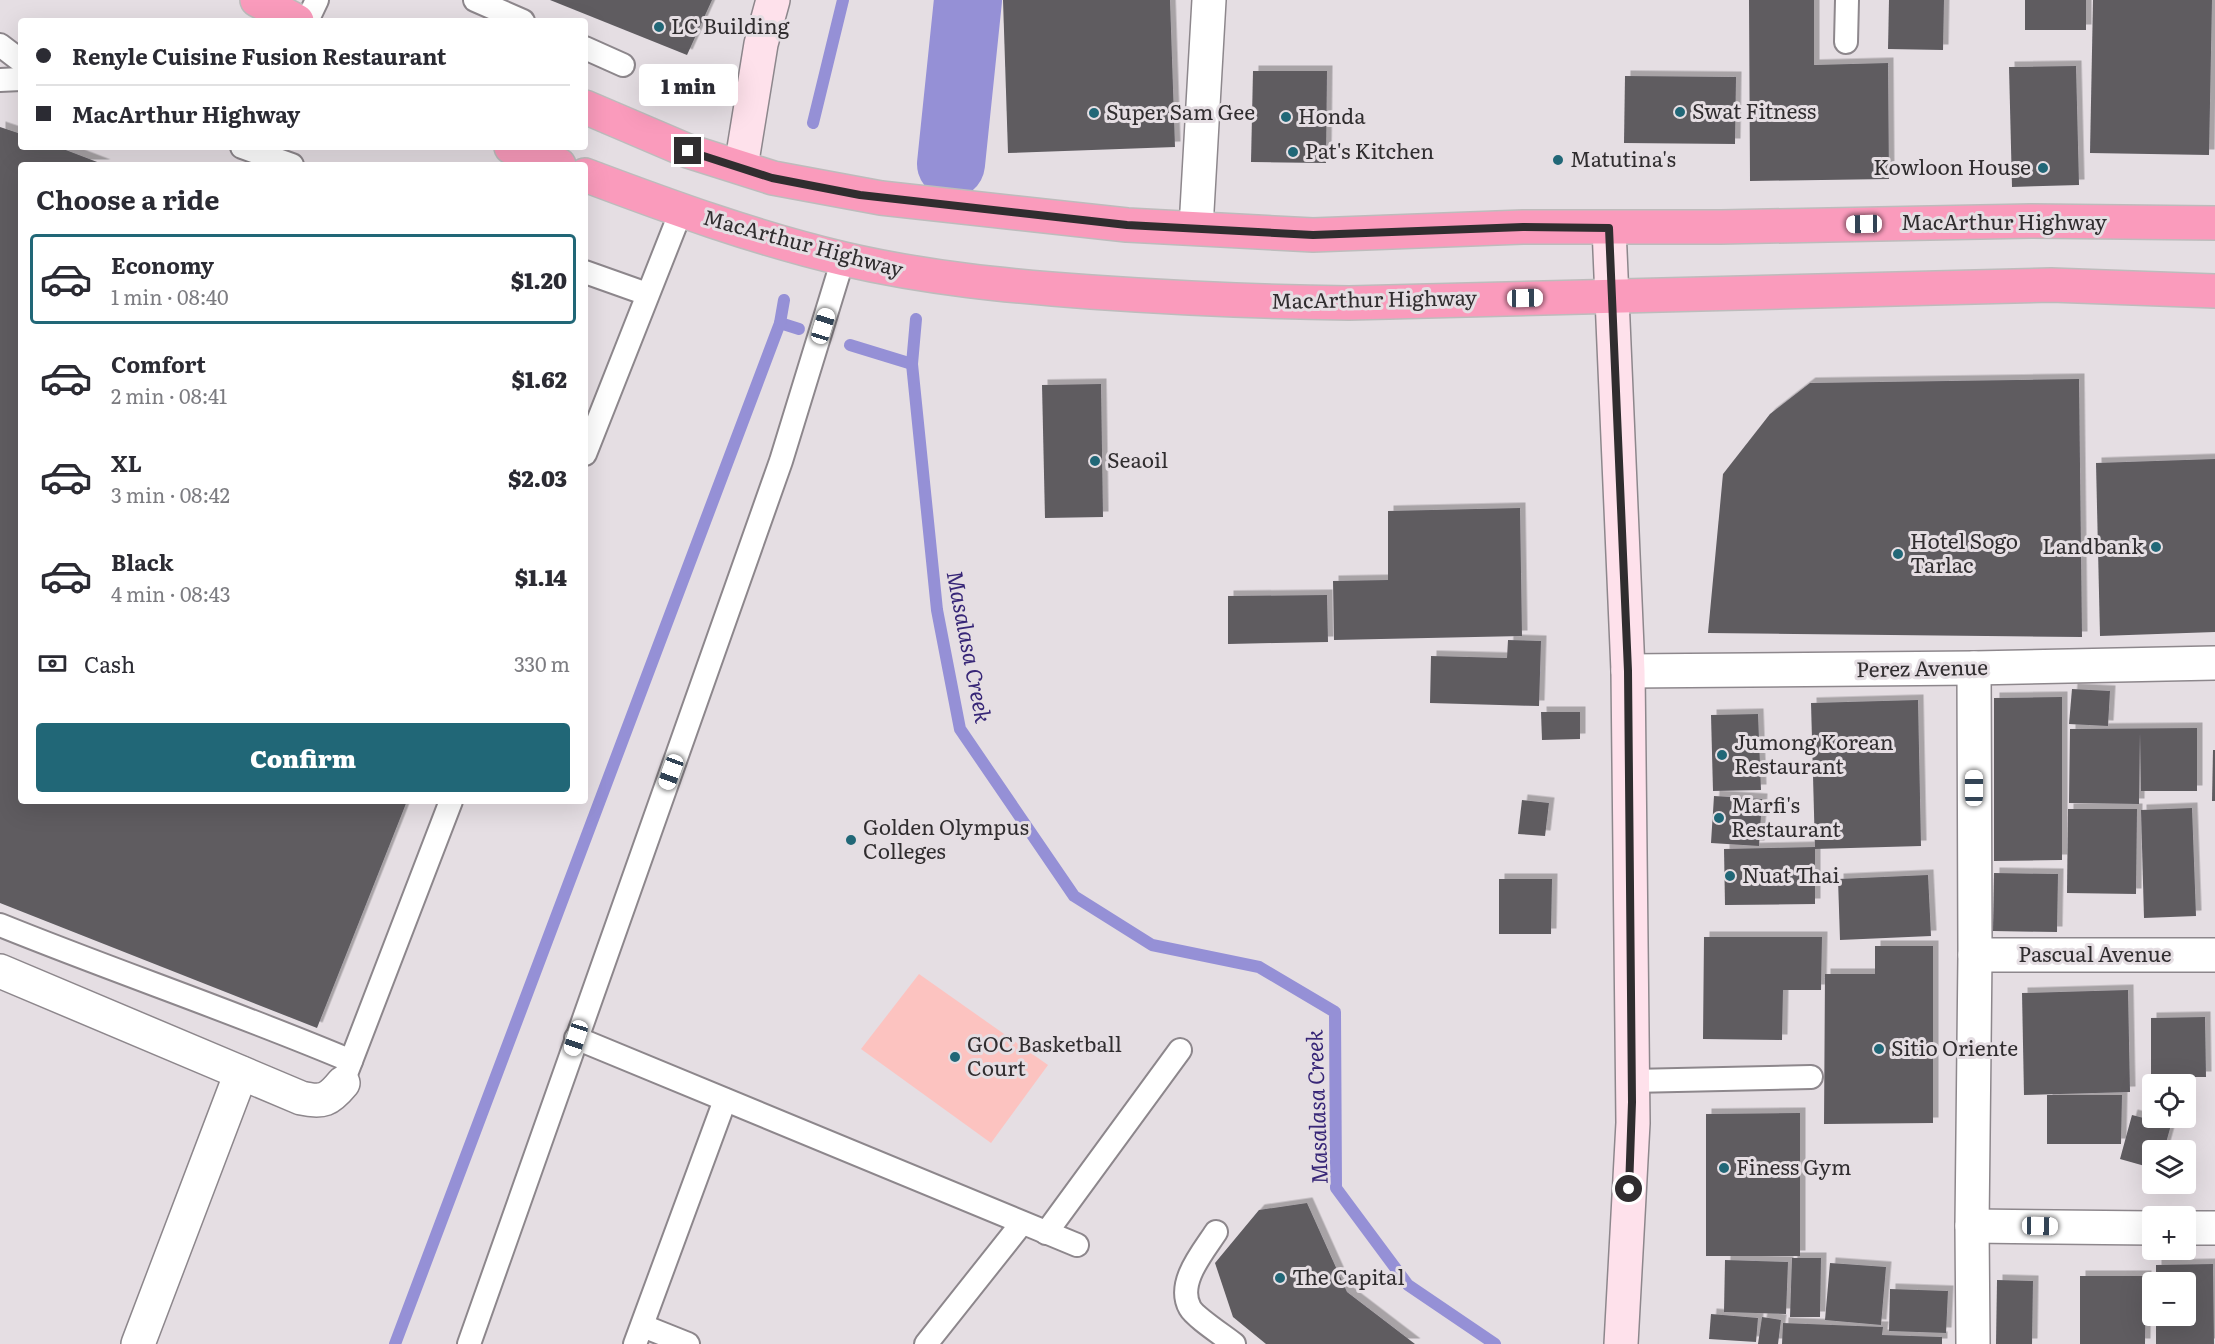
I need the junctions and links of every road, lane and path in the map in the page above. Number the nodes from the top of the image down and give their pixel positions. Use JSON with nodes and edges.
{"nodes":[{"id":1,"x":257,"y":0,"type":"edge"},
{"id":2,"x":317,"y":0,"type":"edge"},
{"id":3,"x":475,"y":0,"type":"edge"},
{"id":4,"x":773,"y":0,"type":"edge"},
{"id":5,"x":1209,"y":0,"type":"edge"},
{"id":6,"x":1847,"y":0,"type":"edge"},
{"id":7,"x":291,"y":18,"type":"edge"},
{"id":8,"x":308,"y":18,"type":"edge"},
{"id":9,"x":516,"y":18,"type":"edge"},
{"id":10,"x":1846,"y":42,"type":"dead end"},
{"id":11,"x":0,"y":45,"type":"edge"},
{"id":12,"x":588,"y":49,"type":"edge"},
{"id":13,"x":18,"y":59,"type":"edge"},
{"id":14,"x":624,"y":65,"type":"dead end"},
{"id":15,"x":18,"y":79,"type":"edge"},
{"id":16,"x":0,"y":80,"type":"edge"},
{"id":17,"x":588,"y":108,"type":"edge"},
{"id":18,"x":250,"y":150,"type":"edge"},
{"id":19,"x":519,"y":150,"type":"edge"},
{"id":20,"x":284,"y":162,"type":"edge"},
{"id":21,"x":551,"y":162,"type":"edge"},
{"id":22,"x":741,"y":166,"type":"junction"},
{"id":23,"x":588,"y":176,"type":"edge"},
{"id":24,"x":681,"y":211,"type":"junction"},
{"id":25,"x":2215,"y":223,"type":"edge"},
{"id":26,"x":1196,"y":228,"type":"junction"},
{"id":27,"x":1609,"y":228,"type":"junction"},
{"id":28,"x":843,"y":259,"type":"junction"},
{"id":29,"x":588,"y":273,"type":"edge"},
{"id":30,"x":2215,"y":291,"type":"edge"},
{"id":31,"x":647,"y":294,"type":"junction"},
{"id":32,"x":1612,"y":296,"type":"junction"},
{"id":33,"x":588,"y":446,"type":"edge"},
{"id":34,"x":2215,"y":663,"type":"edge"},
{"id":35,"x":1974,"y":668,"type":"junction"},
{"id":36,"x":1628,"y":671,"type":"junction"},
{"id":37,"x":450,"y":804,"type":"edge"},
{"id":38,"x":0,"y":925,"type":"edge"},
{"id":39,"x":1975,"y":955,"type":"junction"},
{"id":40,"x":2215,"y":955,"type":"edge"},
{"id":41,"x":0,"y":971,"type":"edge"},
{"id":42,"x":576,"y":1038,"type":"junction"},
{"id":43,"x":1180,"y":1050,"type":"dead end"},
{"id":44,"x":347,"y":1072,"type":"junction"},
{"id":45,"x":240,"y":1073,"type":"junction"},
{"id":46,"x":1811,"y":1077,"type":"dead end"},
{"id":47,"x":1632,"y":1081,"type":"junction"},
{"id":48,"x":725,"y":1100,"type":"junction"},
{"id":49,"x":1022,"y":1222,"type":"junction"},
{"id":50,"x":1972,"y":1226,"type":"junction"},
{"id":51,"x":2142,"y":1227,"type":"edge"},
{"id":52,"x":2196,"y":1228,"type":"edge"},
{"id":53,"x":2215,"y":1228,"type":"edge"},
{"id":54,"x":1216,"y":1232,"type":"dead end"},
{"id":55,"x":1046,"y":1233,"type":"junction"},
{"id":56,"x":1077,"y":1245,"type":"dead end"},
{"id":57,"x":639,"y":1335,"type":"edge"},
{"id":58,"x":138,"y":1344,"type":"edge"},
{"id":59,"x":469,"y":1344,"type":"edge"},
{"id":60,"x":688,"y":1344,"type":"edge"},
{"id":61,"x":926,"y":1344,"type":"edge"},
{"id":62,"x":1234,"y":1344,"type":"edge"},
{"id":63,"x":1621,"y":1344,"type":"edge"},
{"id":64,"x":1973,"y":1344,"type":"edge"}],
"edges":[{"from":1,"to":7,"type":"highway"},
{"from":2,"to":8,"type":"lane"},
{"from":3,"to":9,"type":"lane"},
{"from":4,"to":22,"type":"street"},
{"from":5,"to":26,"type":"street"},
{"from":6,"to":10,"type":"lane"},
{"from":11,"to":13,"type":"lane"},
{"from":12,"to":14,"type":"lane"},
{"from":15,"to":16,"type":"lane"},
{"from":17,"to":22,"type":"highway","name":"MacArthur Highway"},
{"from":18,"to":20,"type":"lane"},
{"from":19,"to":21,"type":"highway"},
{"from":22,"to":26,"type":"highway","name":"MacArthur Highway"},
{"from":23,"to":24,"type":"highway","name":"MacArthur Highway"},
{"from":24,"to":28,"type":"highway","name":"MacArthur Highway"},
{"from":24,"to":31,"type":"lane"},
{"from":25,"to":27,"type":"highway","name":"MacArthur Highway"},
{"from":26,"to":27,"type":"highway","name":"MacArthur Highway"},
{"from":27,"to":32,"type":"street"},
{"from":28,"to":32,"type":"highway","name":"MacArthur Highway"},
{"from":28,"to":42,"type":"lane"},
{"from":29,"to":31,"type":"lane"},
{"from":30,"to":32,"type":"highway","name":"MacArthur Highway"},
{"from":31,"to":33,"type":"lane"},
{"from":32,"to":36,"type":"street"},
{"from":34,"to":35,"type":"street","name":"Perez Avenue"},
{"from":35,"to":36,"type":"street","name":"Perez Avenue"},
{"from":35,"to":39,"type":"street"},
{"from":36,"to":47,"type":"street"},
{"from":37,"to":44,"type":"lane"},
{"from":38,"to":44,"type":"lane"},
{"from":39,"to":40,"type":"street","name":"Pascual Avenue"},
{"from":39,"to":50,"type":"street"},
{"from":41,"to":45,"type":"street"},
{"from":42,"to":48,"type":"lane"},
{"from":42,"to":59,"type":"lane"},
{"from":43,"to":55,"type":"lane"},
{"from":44,"to":45,"type":"street"},
{"from":45,"to":58,"type":"street"},
{"from":46,"to":47,"type":"lane"},
{"from":47,"to":63,"type":"street"},
{"from":48,"to":49,"type":"lane"},
{"from":48,"to":57,"type":"lane"},
{"from":49,"to":55,"type":"lane"},
{"from":49,"to":61,"type":"lane"},
{"from":50,"to":51,"type":"street"},
{"from":50,"to":64,"type":"street"},
{"from":52,"to":53,"type":"street"},
{"from":54,"to":62,"type":"lane"},
{"from":55,"to":56,"type":"lane"},
{"from":57,"to":60,"type":"lane"}]}
